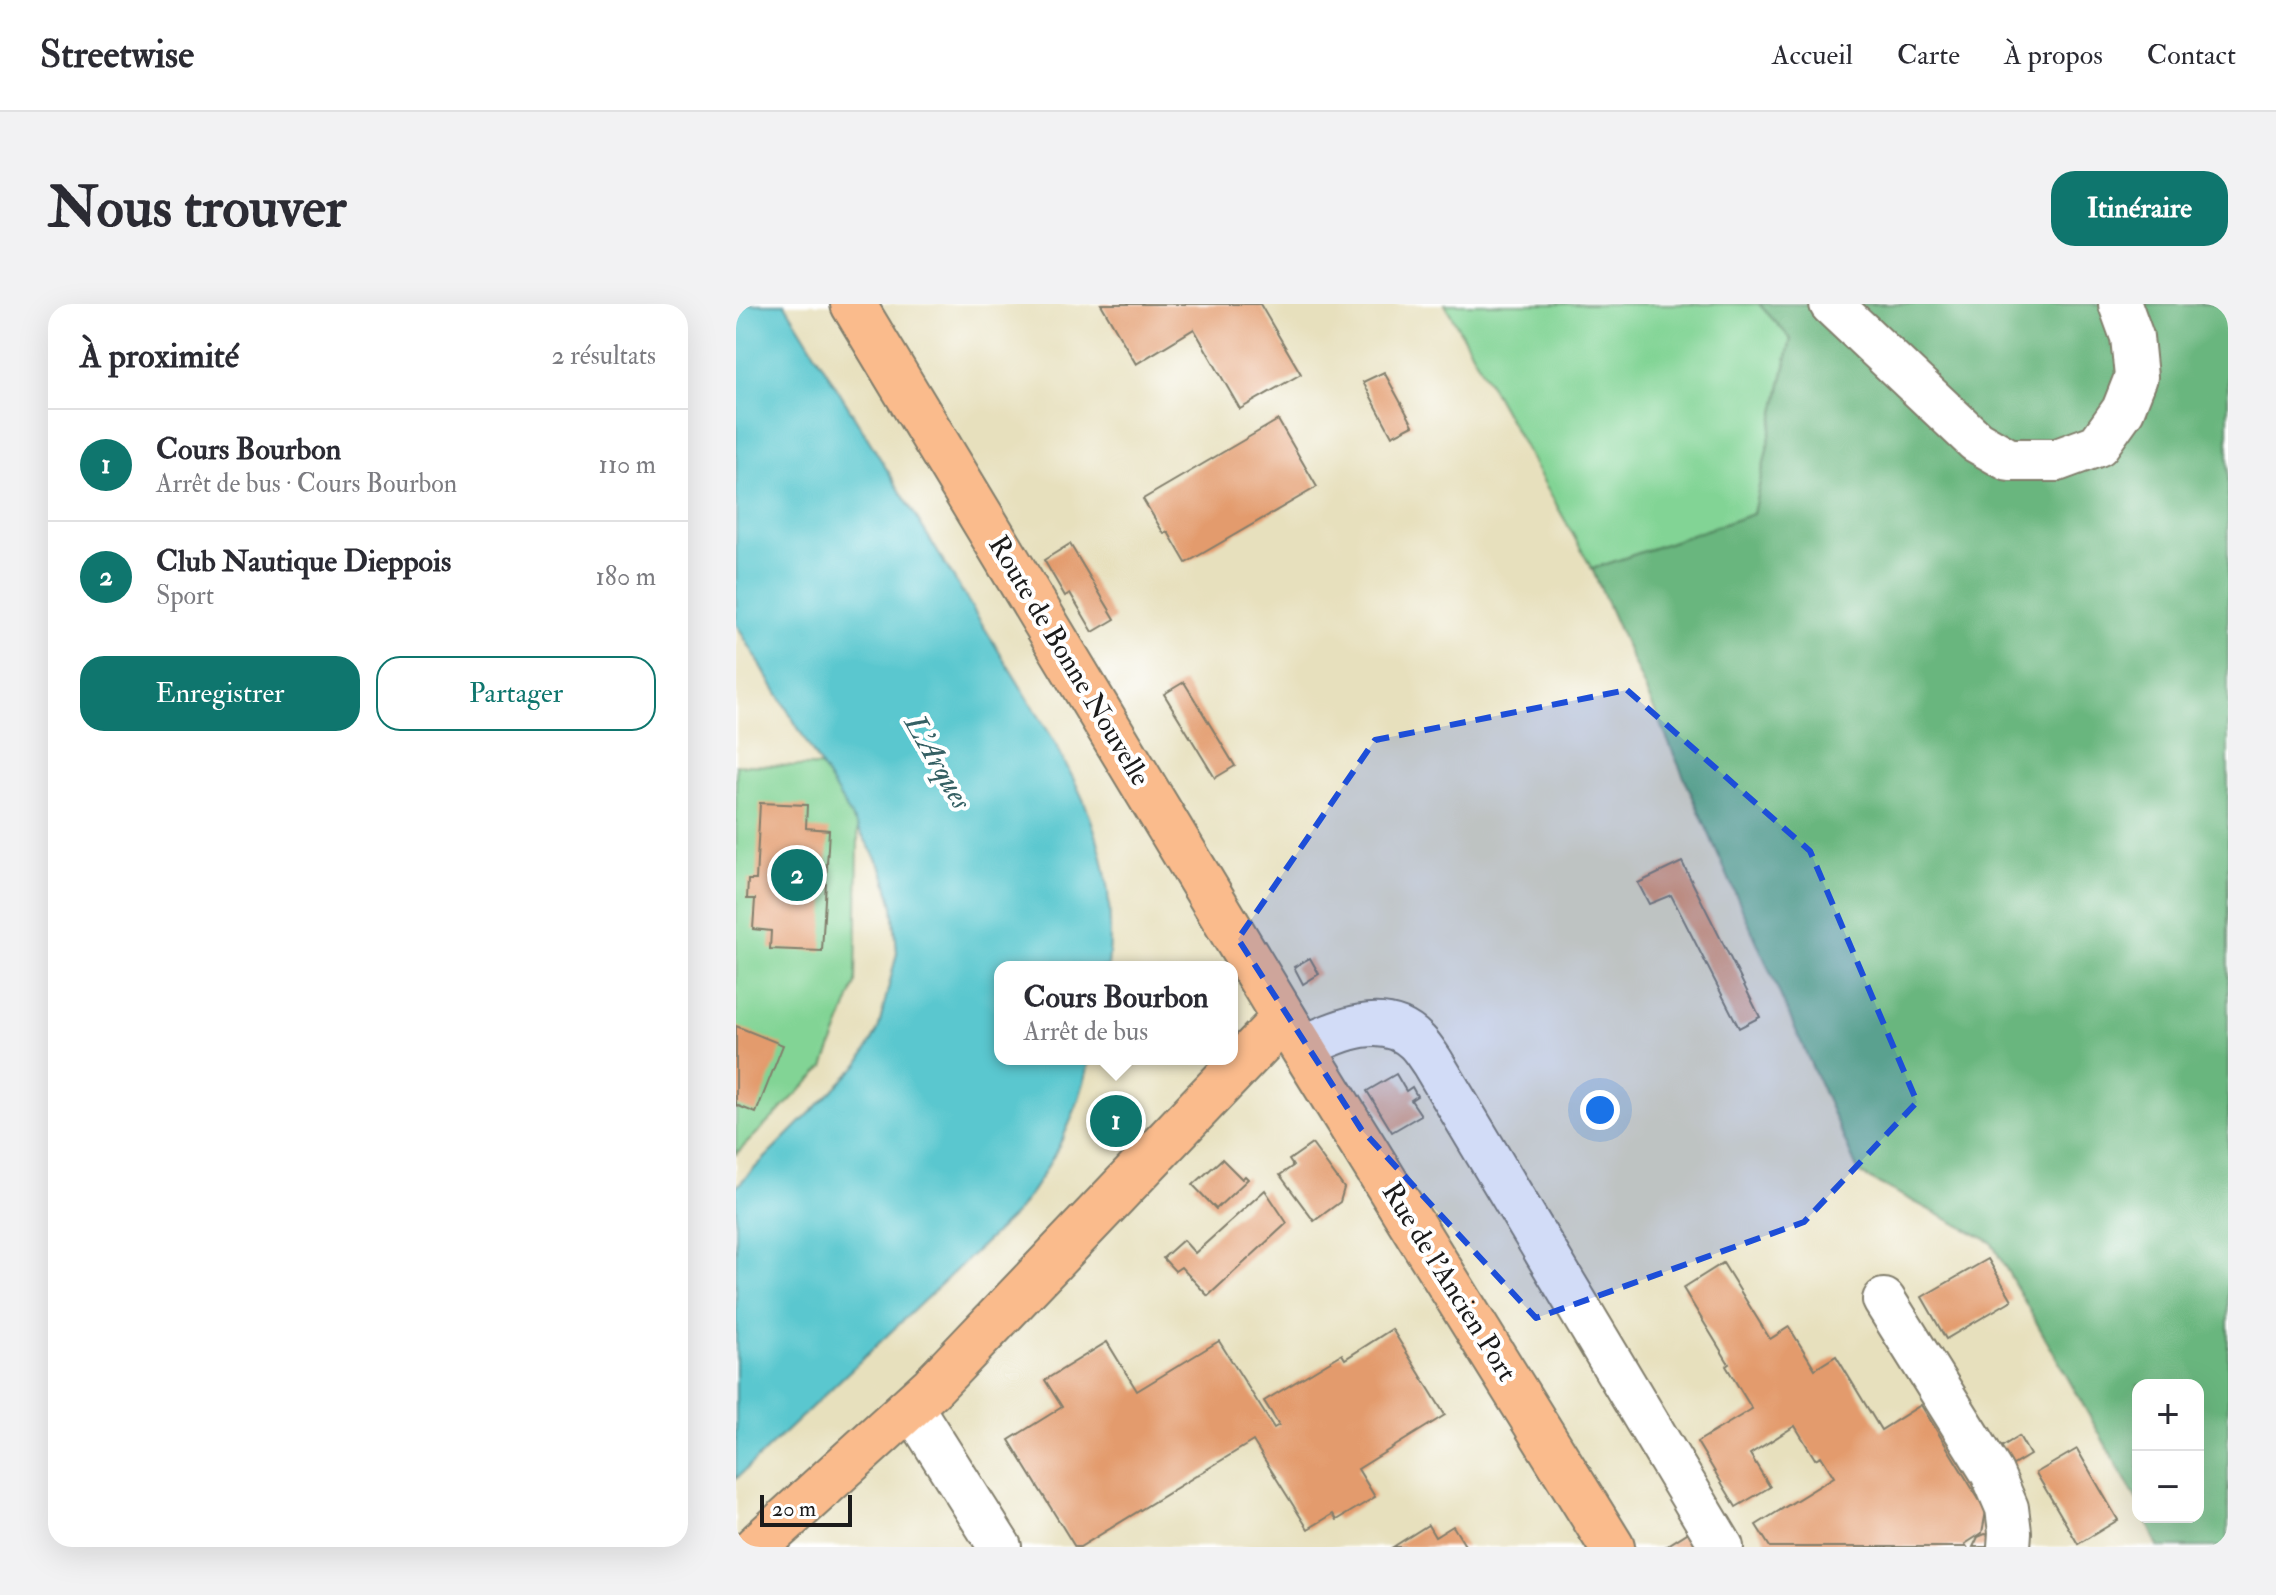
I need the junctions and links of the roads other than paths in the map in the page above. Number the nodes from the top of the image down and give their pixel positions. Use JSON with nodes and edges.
{"nodes":[{"id":1,"x":853,"y":304,"type":"edge"},
{"id":2,"x":1831,"y":304,"type":"edge"},
{"id":3,"x":2120,"y":304,"type":"edge"},
{"id":4,"x":1294,"y":1033,"type":"junction"},
{"id":5,"x":1884,"y":1300,"type":"dead end"},
{"id":6,"x":911,"y":1406,"type":"junction"},
{"id":7,"x":756,"y":1547,"type":"edge"},
{"id":8,"x":1000,"y":1547,"type":"edge"},
{"id":9,"x":1612,"y":1547,"type":"edge"},
{"id":10,"x":1722,"y":1547,"type":"edge"},
{"id":11,"x":2009,"y":1547,"type":"edge"}],
"edges":[{"from":1,"to":4,"type":"main road","name":"Route de Bonne Nouvelle"},
{"from":2,"to":3,"type":"street"},
{"from":4,"to":6,"type":"main road"},
{"from":4,"to":9,"type":"main road","name":"Rue de l'Ancien Port"},
{"from":4,"to":10,"type":"street"},
{"from":5,"to":11,"type":"street"},
{"from":6,"to":7,"type":"main road"},
{"from":6,"to":8,"type":"street"}]}
